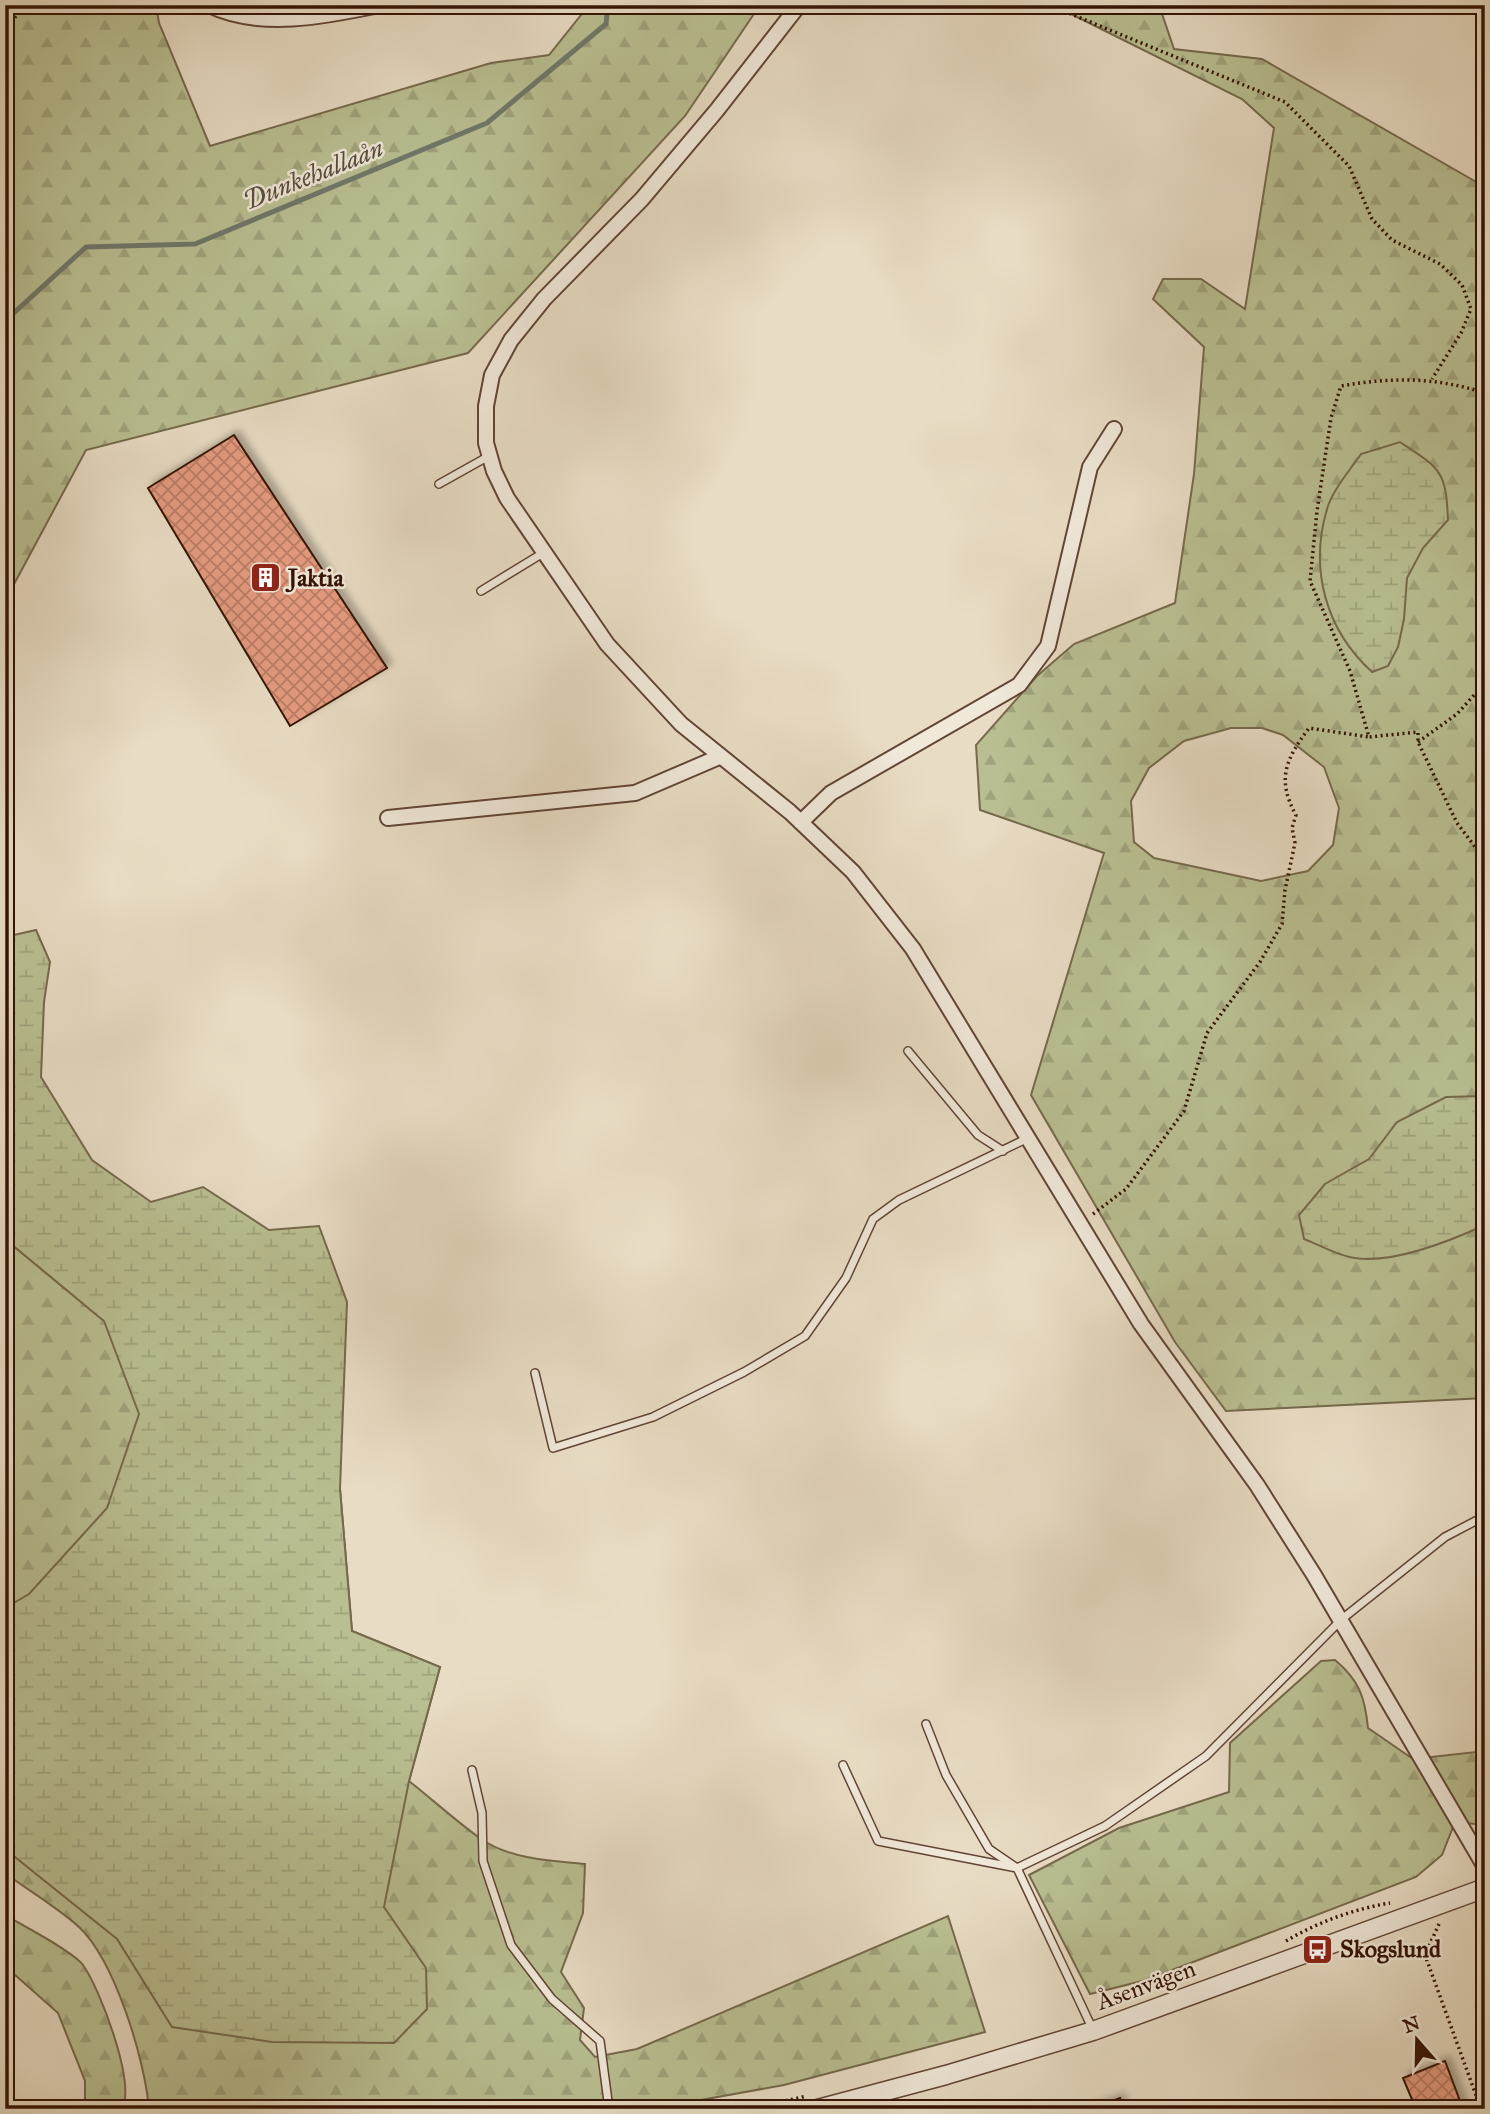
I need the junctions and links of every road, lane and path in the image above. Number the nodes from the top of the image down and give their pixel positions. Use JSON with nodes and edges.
{"nodes":[{"id":1,"x":24,"y":5,"type":"edge"},
{"id":2,"x":209,"y":5,"type":"edge"},
{"id":3,"x":379,"y":5,"type":"edge"},
{"id":4,"x":799,"y":5,"type":"edge"},
{"id":5,"x":1049,"y":5,"type":"edge"},
{"id":6,"x":5,"y":31,"type":"edge"},
{"id":7,"x":1432,"y":379,"type":"junction"},
{"id":8,"x":1485,"y":394,"type":"edge"},
{"id":9,"x":1114,"y":429,"type":"dead end"},
{"id":10,"x":489,"y":455,"type":"junction"},
{"id":11,"x":439,"y":484,"type":"dead end"},
{"id":12,"x":543,"y":553,"type":"junction"},
{"id":13,"x":481,"y":591,"type":"dead end"},
{"id":14,"x":1485,"y":683,"type":"edge"},
{"id":15,"x":1368,"y":737,"type":"junction"},
{"id":16,"x":1418,"y":742,"type":"junction"},
{"id":17,"x":719,"y":757,"type":"junction"},
{"id":18,"x":388,"y":818,"type":"dead end"},
{"id":19,"x":801,"y":822,"type":"junction"},
{"id":20,"x":1485,"y":859,"type":"edge"},
{"id":21,"x":908,"y":1051,"type":"dead end"},
{"id":22,"x":1029,"y":1138,"type":"junction"},
{"id":23,"x":1003,"y":1151,"type":"junction"},
{"id":24,"x":1080,"y":1224,"type":"junction"},
{"id":25,"x":535,"y":1373,"type":"dead end"},
{"id":26,"x":1485,"y":1516,"type":"edge"},
{"id":27,"x":1342,"y":1619,"type":"junction"},
{"id":28,"x":926,"y":1724,"type":"dead end"},
{"id":29,"x":843,"y":1765,"type":"dead end"},
{"id":30,"x":472,"y":1770,"type":"dead end"},
{"id":31,"x":1485,"y":1867,"type":"edge"},
{"id":32,"x":1017,"y":1868,"type":"junction"},
{"id":33,"x":1485,"y":1888,"type":"edge"},
{"id":34,"x":1397,"y":1901,"type":"dead end"},
{"id":35,"x":1432,"y":1907,"type":"junction"},
{"id":36,"x":1284,"y":1941,"type":"dead end"},
{"id":37,"x":1093,"y":2031,"type":"junction"},
{"id":38,"x":814,"y":2102,"type":"edge"},
{"id":39,"x":609,"y":2109,"type":"edge"},
{"id":40,"x":748,"y":2109,"type":"edge"},
{"id":41,"x":1481,"y":2109,"type":"edge"}],
"edges":[{"from":1,"to":6,"type":"path"},
{"from":2,"to":3,"type":"street"},
{"from":4,"to":10,"type":"street"},
{"from":5,"to":7,"type":"path"},
{"from":7,"to":8,"type":"path"},
{"from":7,"to":15,"type":"path"},
{"from":9,"to":19,"type":"street"},
{"from":10,"to":11,"type":"lane"},
{"from":10,"to":12,"type":"street"},
{"from":12,"to":13,"type":"lane"},
{"from":12,"to":17,"type":"street"},
{"from":14,"to":16,"type":"path"},
{"from":15,"to":16,"type":"path"},
{"from":15,"to":24,"type":"path"},
{"from":16,"to":20,"type":"path"},
{"from":17,"to":18,"type":"street"},
{"from":17,"to":19,"type":"street"},
{"from":19,"to":22,"type":"street"},
{"from":21,"to":23,"type":"lane"},
{"from":22,"to":23,"type":"lane"},
{"from":22,"to":24,"type":"street"},
{"from":23,"to":25,"type":"lane"},
{"from":24,"to":27,"type":"street"},
{"from":26,"to":27,"type":"lane"},
{"from":27,"to":31,"type":"street"},
{"from":27,"to":32,"type":"lane"},
{"from":28,"to":32,"type":"lane"},
{"from":29,"to":32,"type":"lane"},
{"from":30,"to":39,"type":"lane"},
{"from":32,"to":37,"type":"lane"},
{"from":33,"to":35,"type":"street","name":"Åsenvägen"},
{"from":34,"to":36,"type":"path"},
{"from":35,"to":37,"type":"street","name":"Åsenvägen"},
{"from":35,"to":41,"type":"path"},
{"from":37,"to":38,"type":"street","name":"Åsenvägen"},
{"from":38,"to":40,"type":"path"}]}
